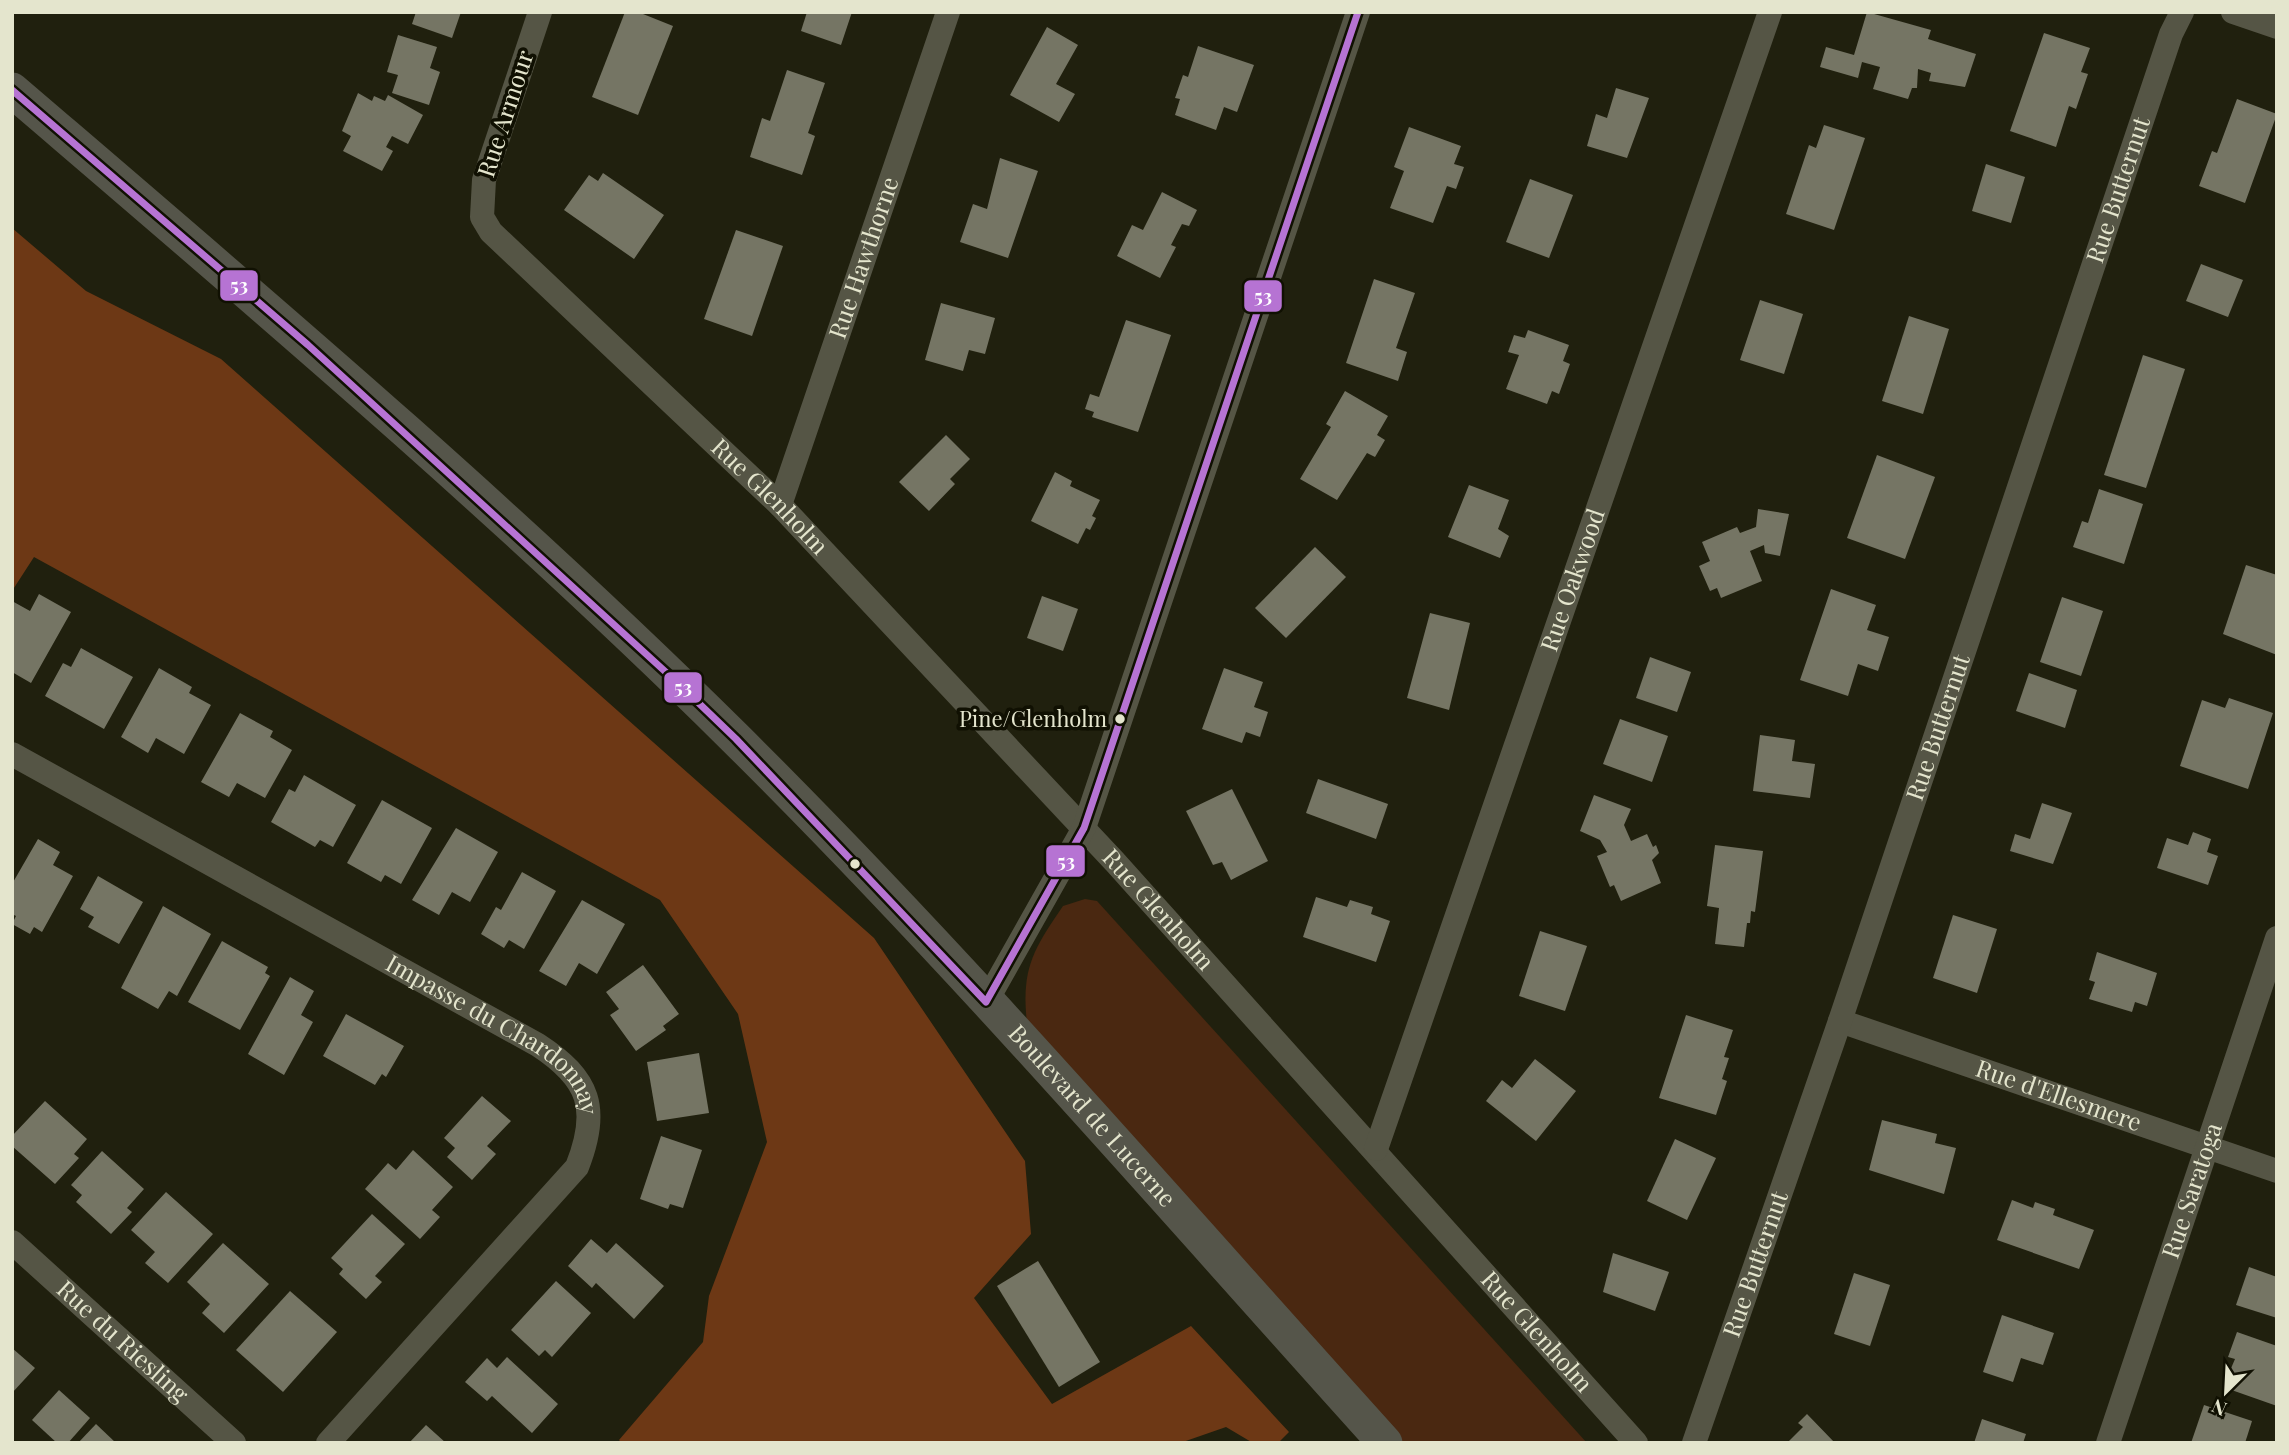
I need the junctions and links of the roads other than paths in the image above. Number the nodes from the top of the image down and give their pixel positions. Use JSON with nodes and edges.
{"nodes":[{"id":1,"x":540,"y":12,"type":"edge"},
{"id":2,"x":948,"y":12,"type":"edge"},
{"id":3,"x":1358,"y":12,"type":"edge"},
{"id":4,"x":1770,"y":12,"type":"edge"},
{"id":5,"x":2182,"y":12,"type":"edge"},
{"id":6,"x":2233,"y":12,"type":"edge"},
{"id":7,"x":2277,"y":27,"type":"edge"},
{"id":8,"x":12,"y":90,"type":"edge"},
{"id":9,"x":482,"y":217,"type":"joint"},
{"id":10,"x":780,"y":505,"type":"junction"},
{"id":11,"x":12,"y":754,"type":"edge"},
{"id":12,"x":1084,"y":828,"type":"junction"},
{"id":13,"x":2277,"y":938,"type":"edge"},
{"id":14,"x":986,"y":1002,"type":"junction"},
{"id":15,"x":1840,"y":1021,"type":"junction"},
{"id":16,"x":2206,"y":1147,"type":"junction"},
{"id":17,"x":1376,"y":1149,"type":"junction"},
{"id":18,"x":2277,"y":1171,"type":"edge"},
{"id":19,"x":12,"y":1242,"type":"edge"},
{"id":20,"x":234,"y":1443,"type":"edge"},
{"id":21,"x":328,"y":1443,"type":"edge"},
{"id":22,"x":1385,"y":1443,"type":"edge"},
{"id":23,"x":1636,"y":1443,"type":"edge"},
{"id":24,"x":1694,"y":1443,"type":"edge"},
{"id":25,"x":2108,"y":1443,"type":"edge"}],
"edges":[{"from":1,"to":9,"type":"street","name":"Rue Armour"},
{"from":2,"to":10,"type":"street","name":"Rue Hawthorne"},
{"from":3,"to":12,"type":"street"},
{"from":4,"to":17,"type":"street","name":"Rue Oakwood"},
{"from":5,"to":15,"type":"street","name":"Rue Butternut"},
{"from":6,"to":7,"type":"street"},
{"from":8,"to":14,"type":"main road","name":"Boulevard de Lucerne"},
{"from":9,"to":10,"type":"street","name":"Rue Glenholm"},
{"from":10,"to":12,"type":"street","name":"Rue Glenholm"},
{"from":11,"to":21,"type":"street","name":"Impasse du Chardonnay"},
{"from":12,"to":14,"type":"street"},
{"from":12,"to":17,"type":"street","name":"Rue Glenholm"},
{"from":13,"to":16,"type":"street","name":"Rue Saratoga"},
{"from":14,"to":22,"type":"main road","name":"Boulevard de Lucerne"},
{"from":15,"to":16,"type":"street","name":"Rue d'Ellesmere"},
{"from":15,"to":24,"type":"street","name":"Rue Butternut"},
{"from":16,"to":18,"type":"street","name":"Rue d'Ellesmere"},
{"from":16,"to":25,"type":"street","name":"Rue Saratoga"},
{"from":17,"to":23,"type":"street","name":"Rue Glenholm"},
{"from":19,"to":20,"type":"street","name":"Rue du Riesling"}]}
